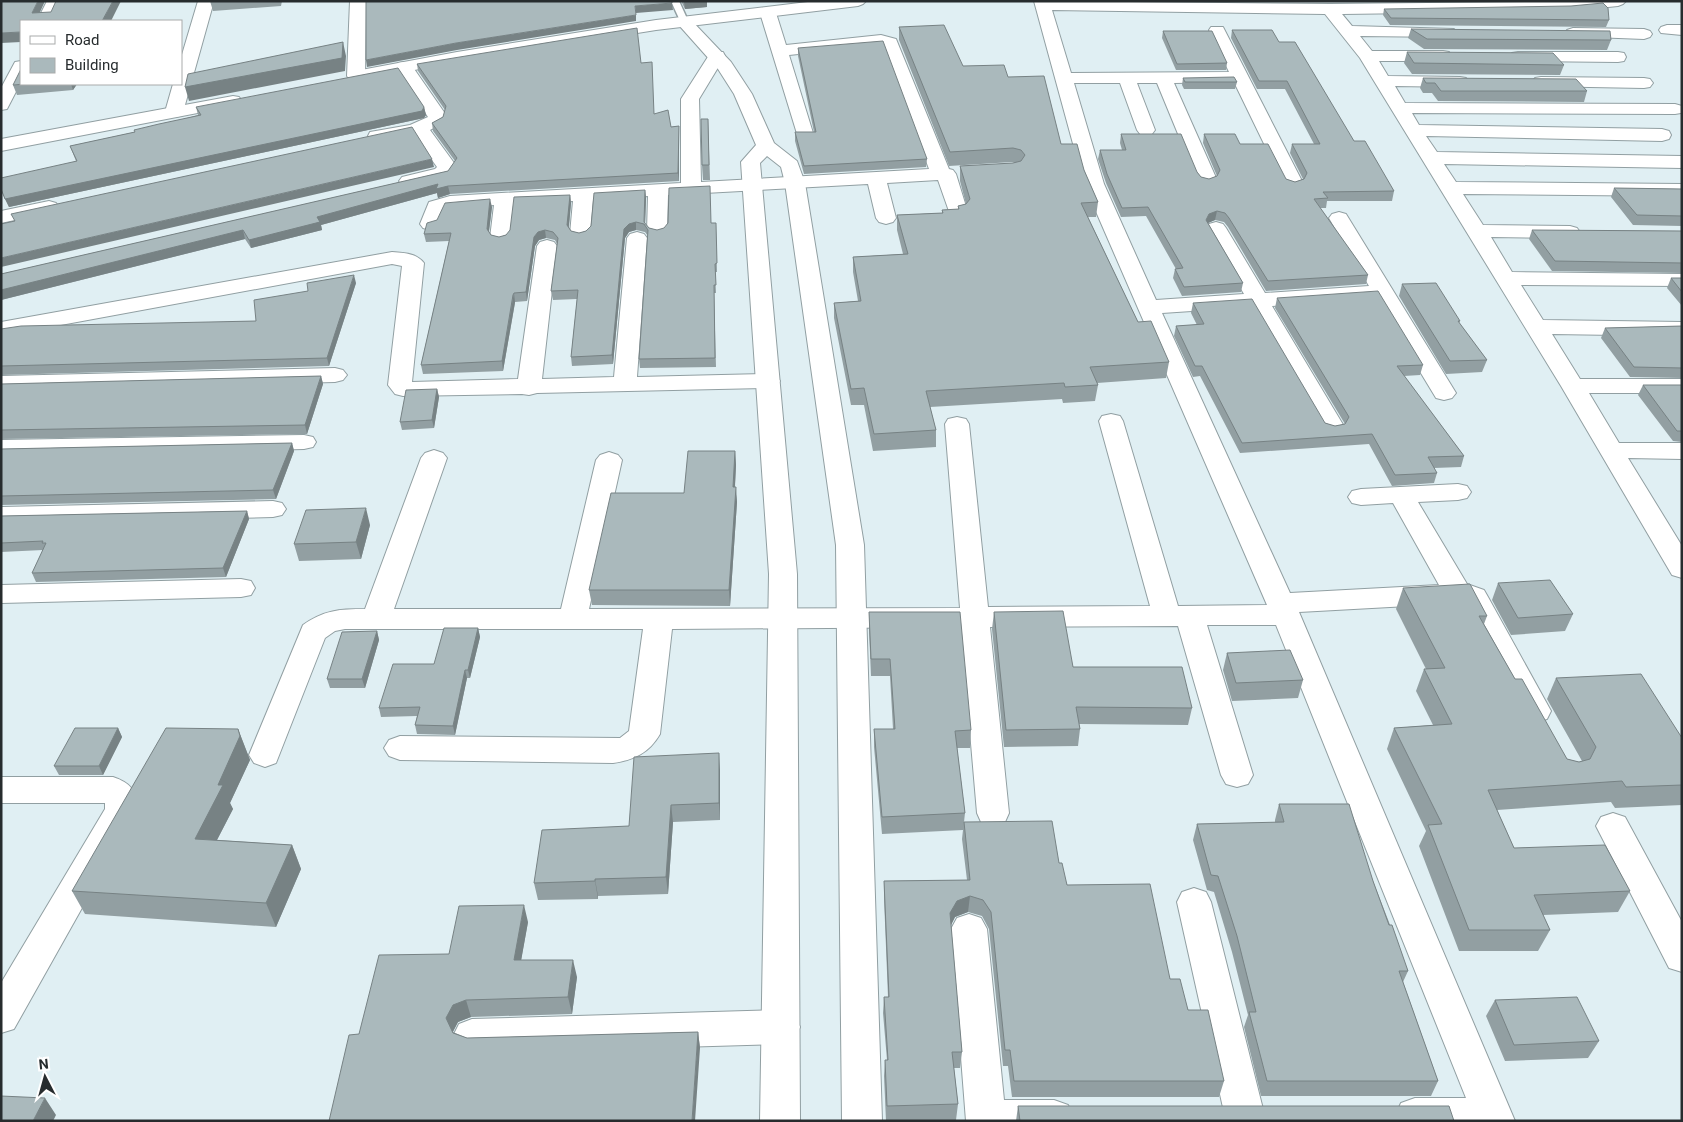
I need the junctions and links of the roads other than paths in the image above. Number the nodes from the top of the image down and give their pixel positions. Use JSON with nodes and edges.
{"nodes":[{"id":1,"x":55,"y":1,"type":"edge"},
{"id":2,"x":206,"y":1,"type":"edge"},
{"id":3,"x":358,"y":1,"type":"edge"},
{"id":4,"x":675,"y":1,"type":"edge"},
{"id":5,"x":858,"y":1,"type":"edge"},
{"id":6,"x":1618,"y":1,"type":"edge"},
{"id":7,"x":1043,"y":3,"type":"edge"},
{"id":8,"x":1480,"y":4,"type":"edge"},
{"id":9,"x":1564,"y":4,"type":"edge"},
{"id":10,"x":1330,"y":9,"type":"junction"},
{"id":11,"x":768,"y":13,"type":"junction"},
{"id":12,"x":46,"y":20,"type":"edge"},
{"id":13,"x":685,"y":23,"type":"junction"},
{"id":14,"x":1217,"y":30,"type":"dead end"},
{"id":15,"x":1347,"y":32,"type":"junction"},
{"id":16,"x":1466,"y":32,"type":"edge"},
{"id":17,"x":1555,"y":33,"type":"edge"},
{"id":18,"x":1644,"y":34,"type":"dead end"},
{"id":19,"x":779,"y":51,"type":"junction"},
{"id":20,"x":716,"y":56,"type":"junction"},
{"id":21,"x":1367,"y":56,"type":"junction"},
{"id":22,"x":1463,"y":56,"type":"edge"},
{"id":23,"x":1502,"y":57,"type":"edge"},
{"id":24,"x":1618,"y":57,"type":"dead end"},
{"id":25,"x":404,"y":67,"type":"junction"},
{"id":26,"x":20,"y":68,"type":"edge"},
{"id":27,"x":356,"y":76,"type":"junction"},
{"id":28,"x":1126,"y":77,"type":"junction"},
{"id":29,"x":1163,"y":77,"type":"junction"},
{"id":30,"x":1241,"y":77,"type":"junction"},
{"id":31,"x":1065,"y":78,"type":"junction"},
{"id":32,"x":337,"y":80,"type":"edge"},
{"id":33,"x":1383,"y":82,"type":"junction"},
{"id":34,"x":1480,"y":82,"type":"edge"},
{"id":35,"x":1528,"y":82,"type":"edge"},
{"id":36,"x":1644,"y":82,"type":"dead end"},
{"id":37,"x":182,"y":84,"type":"edge"},
{"id":38,"x":182,"y":85,"type":"edge"},
{"id":39,"x":251,"y":97,"type":"edge"},
{"id":40,"x":1,"y":105,"type":"edge"},
{"id":41,"x":1400,"y":108,"type":"junction"},
{"id":42,"x":1675,"y":109,"type":"dead end"},
{"id":43,"x":174,"y":112,"type":"junction"},
{"id":44,"x":419,"y":128,"type":"junction"},
{"id":45,"x":1146,"y":130,"type":"dead end"},
{"id":46,"x":1414,"y":130,"type":"junction"},
{"id":47,"x":804,"y":133,"type":"edge"},
{"id":48,"x":1662,"y":135,"type":"dead end"},
{"id":49,"x":361,"y":140,"type":"edge"},
{"id":50,"x":1,"y":145,"type":"edge"},
{"id":51,"x":766,"y":146,"type":"junction"},
{"id":52,"x":1431,"y":158,"type":"junction"},
{"id":53,"x":1682,"y":162,"type":"edge"},
{"id":54,"x":950,"y":173,"type":"junction"},
{"id":55,"x":876,"y":178,"type":"junction"},
{"id":56,"x":1207,"y":180,"type":"edge"},
{"id":57,"x":794,"y":183,"type":"junction"},
{"id":58,"x":1293,"y":183,"type":"edge"},
{"id":59,"x":387,"y":186,"type":"edge"},
{"id":60,"x":753,"y":186,"type":"junction"},
{"id":61,"x":691,"y":188,"type":"junction"},
{"id":62,"x":1450,"y":188,"type":"junction"},
{"id":63,"x":658,"y":190,"type":"junction"},
{"id":64,"x":1682,"y":190,"type":"edge"},
{"id":65,"x":584,"y":195,"type":"junction"},
{"id":66,"x":505,"y":199,"type":"junction"},
{"id":67,"x":69,"y":202,"type":"edge"},
{"id":68,"x":958,"y":213,"type":"edge"},
{"id":69,"x":1,"y":217,"type":"edge"},
{"id":70,"x":886,"y":218,"type":"dead end"},
{"id":71,"x":1339,"y":218,"type":"dead end"},
{"id":72,"x":430,"y":224,"type":"edge"},
{"id":73,"x":1216,"y":228,"type":"dead end"},
{"id":74,"x":1477,"y":231,"type":"junction"},
{"id":75,"x":1594,"y":232,"type":"edge"},
{"id":76,"x":580,"y":234,"type":"edge"},
{"id":77,"x":500,"y":238,"type":"edge"},
{"id":78,"x":547,"y":246,"type":"dead end"},
{"id":79,"x":1506,"y":278,"type":"junction"},
{"id":80,"x":1682,"y":280,"type":"edge"},
{"id":81,"x":1383,"y":292,"type":"junction"},
{"id":82,"x":1260,"y":300,"type":"junction"},
{"id":83,"x":1149,"y":307,"type":"junction"},
{"id":84,"x":1537,"y":327,"type":"junction"},
{"id":85,"x":1,"y":329,"type":"edge"},
{"id":86,"x":1682,"y":329,"type":"edge"},
{"id":87,"x":335,"y":375,"type":"dead end"},
{"id":88,"x":768,"y":381,"type":"junction"},
{"id":89,"x":1,"y":383,"type":"edge"},
{"id":90,"x":625,"y":385,"type":"junction"},
{"id":91,"x":1573,"y":386,"type":"junction"},
{"id":92,"x":1682,"y":386,"type":"edge"},
{"id":93,"x":529,"y":388,"type":"junction"},
{"id":94,"x":1444,"y":393,"type":"dead end"},
{"id":95,"x":1111,"y":421,"type":"dead end"},
{"id":96,"x":957,"y":424,"type":"dead end"},
{"id":97,"x":1333,"y":428,"type":"edge"},
{"id":98,"x":304,"y":442,"type":"dead end"},
{"id":99,"x":1,"y":448,"type":"edge"},
{"id":100,"x":1611,"y":450,"type":"junction"},
{"id":101,"x":1682,"y":451,"type":"edge"},
{"id":102,"x":434,"y":458,"type":"dead end"},
{"id":103,"x":609,"y":460,"type":"dead end"},
{"id":104,"x":1458,"y":492,"type":"dead end"},
{"id":105,"x":1400,"y":495,"type":"junction"},
{"id":106,"x":1361,"y":497,"type":"dead end"},
{"id":107,"x":274,"y":509,"type":"dead end"},
{"id":108,"x":1,"y":515,"type":"edge"},
{"id":109,"x":1655,"y":526,"type":"junction"},
{"id":110,"x":1682,"y":527,"type":"edge"},
{"id":111,"x":1682,"y":569,"type":"edge"},
{"id":112,"x":241,"y":588,"type":"dead end"},
{"id":113,"x":1,"y":594,"type":"edge"},
{"id":114,"x":1458,"y":594,"type":"junction"},
{"id":115,"x":1283,"y":609,"type":"junction"},
{"id":116,"x":1179,"y":616,"type":"junction"},
{"id":117,"x":974,"y":618,"type":"junction"},
{"id":118,"x":376,"y":619,"type":"junction"},
{"id":119,"x":573,"y":619,"type":"junction"},
{"id":120,"x":659,"y":619,"type":"junction"},
{"id":121,"x":782,"y":619,"type":"junction"},
{"id":122,"x":853,"y":619,"type":"junction"},
{"id":123,"x":1550,"y":735,"type":"edge"},
{"id":124,"x":400,"y":748,"type":"dead end"},
{"id":125,"x":265,"y":755,"type":"dead end"},
{"id":126,"x":1237,"y":775,"type":"dead end"},
{"id":127,"x":1,"y":790,"type":"edge"},
{"id":128,"x":993,"y":813,"type":"dead end"},
{"id":129,"x":1613,"y":826,"type":"dead end"},
{"id":130,"x":1194,"y":902,"type":"dead end"},
{"id":131,"x":969,"y":929,"type":"dead end"},
{"id":132,"x":1682,"y":957,"type":"edge"},
{"id":133,"x":1,"y":1017,"type":"edge"},
{"id":134,"x":781,"y":1027,"type":"junction"},
{"id":135,"x":472,"y":1036,"type":"edge"},
{"id":136,"x":1284,"y":1116,"type":"edge"},
{"id":137,"x":1383,"y":1116,"type":"edge"},
{"id":138,"x":1205,"y":1117,"type":"edge"},
{"id":139,"x":1085,"y":1118,"type":"edge"},
{"id":140,"x":1494,"y":1118,"type":"edge"},
{"id":141,"x":986,"y":1119,"type":"edge"},
{"id":142,"x":1245,"y":1119,"type":"edge"},
{"id":143,"x":780,"y":1121,"type":"edge"},
{"id":144,"x":862,"y":1121,"type":"edge"}],
"edges":[{"from":1,"to":12,"type":"street"},
{"from":2,"to":37,"type":"street"},
{"from":3,"to":27,"type":"street"},
{"from":4,"to":13,"type":"lane"},
{"from":5,"to":11,"type":"street"},
{"from":6,"to":9,"type":"street"},
{"from":7,"to":10,"type":"street"},
{"from":7,"to":31,"type":"street"},
{"from":8,"to":9,"type":"street"},
{"from":8,"to":10,"type":"street"},
{"from":10,"to":15,"type":"street"},
{"from":11,"to":13,"type":"street"},
{"from":11,"to":19,"type":"street"},
{"from":13,"to":20,"type":"street"},
{"from":13,"to":25,"type":"street"},
{"from":14,"to":30,"type":"street"},
{"from":15,"to":16,"type":"street"},
{"from":15,"to":21,"type":"street"},
{"from":17,"to":18,"type":"street"},
{"from":19,"to":47,"type":"street"},
{"from":19,"to":54,"type":"street"},
{"from":20,"to":51,"type":"street"},
{"from":20,"to":61,"type":"street"},
{"from":21,"to":22,"type":"street"},
{"from":21,"to":33,"type":"street"},
{"from":23,"to":24,"type":"street"},
{"from":25,"to":27,"type":"street"},
{"from":25,"to":44,"type":"street"},
{"from":26,"to":40,"type":"street"},
{"from":27,"to":32,"type":"street"},
{"from":28,"to":29,"type":"street"},
{"from":28,"to":31,"type":"street"},
{"from":28,"to":45,"type":"street"},
{"from":29,"to":30,"type":"street"},
{"from":29,"to":56,"type":"street"},
{"from":30,"to":58,"type":"street"},
{"from":31,"to":83,"type":"street"},
{"from":33,"to":34,"type":"street"},
{"from":33,"to":41,"type":"street"},
{"from":35,"to":36,"type":"street"},
{"from":38,"to":43,"type":"street"},
{"from":39,"to":43,"type":"street"},
{"from":41,"to":42,"type":"street"},
{"from":41,"to":46,"type":"street"},
{"from":43,"to":50,"type":"street"},
{"from":44,"to":49,"type":"street"},
{"from":44,"to":59,"type":"street"},
{"from":46,"to":48,"type":"street"},
{"from":46,"to":52,"type":"street"},
{"from":51,"to":57,"type":"street"},
{"from":51,"to":60,"type":"street"},
{"from":52,"to":53,"type":"street"},
{"from":52,"to":62,"type":"street"},
{"from":54,"to":55,"type":"street"},
{"from":54,"to":68,"type":"street"},
{"from":55,"to":57,"type":"street"},
{"from":55,"to":70,"type":"street"},
{"from":57,"to":60,"type":"street"},
{"from":57,"to":122,"type":"street"},
{"from":60,"to":61,"type":"street"},
{"from":60,"to":88,"type":"street"},
{"from":61,"to":63,"type":"street"},
{"from":62,"to":64,"type":"street"},
{"from":62,"to":74,"type":"street"},
{"from":63,"to":65,"type":"street"},
{"from":63,"to":90,"type":"street"},
{"from":65,"to":66,"type":"street"},
{"from":65,"to":76,"type":"street"},
{"from":66,"to":72,"type":"street"},
{"from":66,"to":77,"type":"street"},
{"from":67,"to":69,"type":"street"},
{"from":71,"to":81,"type":"street"},
{"from":73,"to":82,"type":"street"},
{"from":74,"to":75,"type":"street"},
{"from":74,"to":79,"type":"street"},
{"from":78,"to":93,"type":"street"},
{"from":79,"to":80,"type":"street"},
{"from":79,"to":84,"type":"street"},
{"from":81,"to":82,"type":"street"},
{"from":81,"to":94,"type":"street"},
{"from":82,"to":83,"type":"street"},
{"from":82,"to":97,"type":"street"},
{"from":83,"to":115,"type":"street"},
{"from":84,"to":86,"type":"street"},
{"from":84,"to":91,"type":"street"},
{"from":85,"to":93,"type":"street"},
{"from":87,"to":89,"type":"street"},
{"from":88,"to":90,"type":"street"},
{"from":88,"to":121,"type":"street"},
{"from":90,"to":93,"type":"street"},
{"from":91,"to":92,"type":"street"},
{"from":91,"to":100,"type":"street"},
{"from":95,"to":116,"type":"street"},
{"from":96,"to":117,"type":"street"},
{"from":98,"to":99,"type":"street"},
{"from":100,"to":101,"type":"street"},
{"from":100,"to":109,"type":"street"},
{"from":102,"to":118,"type":"street"},
{"from":103,"to":119,"type":"street"},
{"from":104,"to":105,"type":"street"},
{"from":105,"to":106,"type":"street"},
{"from":105,"to":114,"type":"street"},
{"from":107,"to":108,"type":"street"},
{"from":109,"to":110,"type":"street"},
{"from":109,"to":111,"type":"street"},
{"from":112,"to":113,"type":"street"},
{"from":114,"to":115,"type":"street"},
{"from":114,"to":123,"type":"street"},
{"from":115,"to":116,"type":"street"},
{"from":115,"to":140,"type":"street"},
{"from":116,"to":117,"type":"street"},
{"from":116,"to":126,"type":"street"},
{"from":117,"to":122,"type":"street"},
{"from":117,"to":128,"type":"street"},
{"from":118,"to":119,"type":"street"},
{"from":118,"to":125,"type":"street"},
{"from":119,"to":120,"type":"street"},
{"from":120,"to":121,"type":"street"},
{"from":120,"to":124,"type":"street"},
{"from":121,"to":122,"type":"street"},
{"from":121,"to":134,"type":"street"},
{"from":122,"to":144,"type":"street"},
{"from":127,"to":133,"type":"street"},
{"from":129,"to":132,"type":"street"},
{"from":130,"to":142,"type":"street"},
{"from":131,"to":141,"type":"street"},
{"from":134,"to":135,"type":"street"},
{"from":134,"to":143,"type":"street"},
{"from":136,"to":142,"type":"street"},
{"from":137,"to":140,"type":"street"},
{"from":138,"to":142,"type":"street"},
{"from":139,"to":141,"type":"street"}]}
